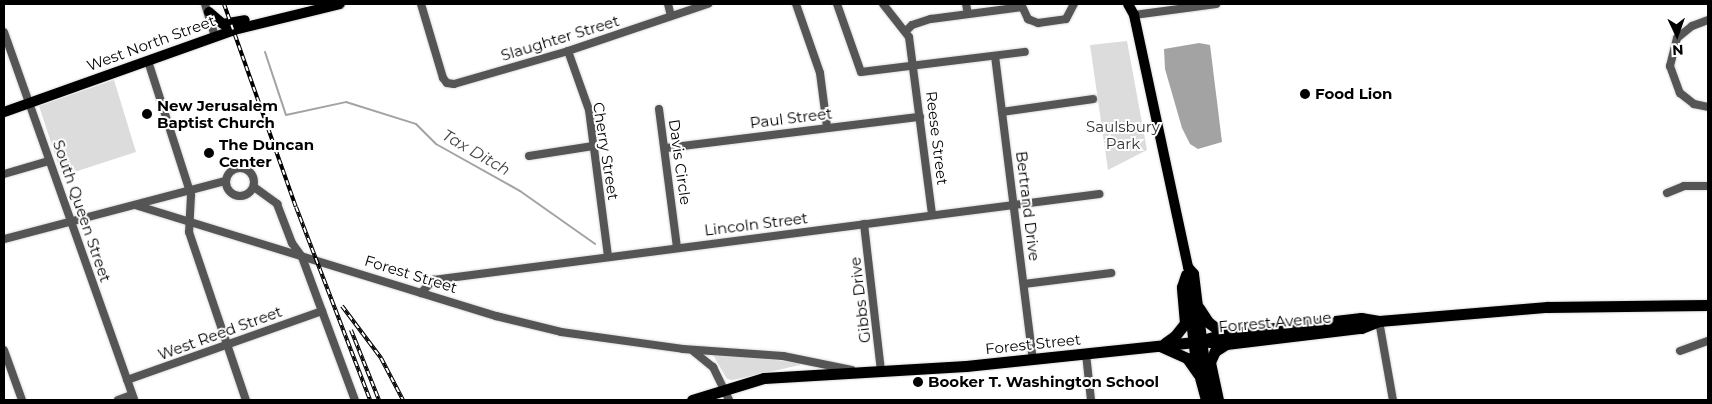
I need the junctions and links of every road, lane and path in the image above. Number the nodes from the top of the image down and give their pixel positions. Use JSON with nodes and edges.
{"nodes":[{"id":1,"x":340,"y":4,"type":"edge"},
{"id":2,"x":421,"y":4,"type":"edge"},
{"id":3,"x":668,"y":4,"type":"edge"},
{"id":4,"x":708,"y":4,"type":"edge"},
{"id":5,"x":796,"y":4,"type":"edge"},
{"id":6,"x":837,"y":4,"type":"edge"},
{"id":7,"x":883,"y":4,"type":"edge"},
{"id":8,"x":966,"y":4,"type":"edge"},
{"id":9,"x":1074,"y":4,"type":"edge"},
{"id":10,"x":1128,"y":4,"type":"edge"},
{"id":11,"x":1137,"y":4,"type":"edge"},
{"id":12,"x":1216,"y":4,"type":"edge"},
{"id":13,"x":1021,"y":6,"type":"edge"},
{"id":14,"x":207,"y":8,"type":"edge"},
{"id":15,"x":298,"y":14,"type":"junction"},
{"id":16,"x":968,"y":14,"type":"junction"},
{"id":17,"x":1134,"y":15,"type":"junction"},
{"id":18,"x":672,"y":16,"type":"junction"},
{"id":19,"x":1708,"y":20,"type":"edge"},
{"id":20,"x":906,"y":31,"type":"junction"},
{"id":21,"x":4,"y":32,"type":"edge"},
{"id":22,"x":215,"y":36,"type":"junction"},
{"id":23,"x":568,"y":51,"type":"junction"},
{"id":24,"x":1025,"y":52,"type":"dead end"},
{"id":25,"x":995,"y":56,"type":"junction"},
{"id":26,"x":148,"y":60,"type":"junction"},
{"id":27,"x":913,"y":66,"type":"junction"},
{"id":28,"x":1094,"y":100,"type":"dead end"},
{"id":29,"x":30,"y":103,"type":"junction"},
{"id":30,"x":1708,"y":107,"type":"edge"},
{"id":31,"x":659,"y":109,"type":"dead end"},
{"id":32,"x":4,"y":112,"type":"edge"},
{"id":33,"x":1002,"y":112,"type":"junction"},
{"id":34,"x":920,"y":117,"type":"junction"},
{"id":35,"x":827,"y":127,"type":"junction"},
{"id":36,"x":593,"y":146,"type":"junction"},
{"id":37,"x":666,"y":148,"type":"junction"},
{"id":38,"x":528,"y":156,"type":"dead end"},
{"id":39,"x":49,"y":160,"type":"junction"},
{"id":40,"x":4,"y":174,"type":"edge"},
{"id":41,"x":225,"y":181,"type":"junction"},
{"id":42,"x":1708,"y":186,"type":"edge"},
{"id":43,"x":254,"y":187,"type":"junction"},
{"id":44,"x":190,"y":190,"type":"junction"},
{"id":45,"x":1667,"y":193,"type":"dead end"},
{"id":46,"x":1100,"y":194,"type":"dead end"},
{"id":47,"x":1014,"y":204,"type":"junction"},
{"id":48,"x":135,"y":205,"type":"junction"},
{"id":49,"x":932,"y":214,"type":"junction"},
{"id":50,"x":71,"y":220,"type":"junction"},
{"id":51,"x":190,"y":221,"type":"junction"},
{"id":52,"x":864,"y":224,"type":"junction"},
{"id":53,"x":4,"y":239,"type":"edge"},
{"id":54,"x":677,"y":248,"type":"junction"},
{"id":55,"x":302,"y":257,"type":"junction"},
{"id":56,"x":608,"y":257,"type":"junction"},
{"id":57,"x":1187,"y":271,"type":"junction"},
{"id":58,"x":1110,"y":274,"type":"dead end"},
{"id":59,"x":1024,"y":284,"type":"junction"},
{"id":60,"x":421,"y":293,"type":"junction"},
{"id":61,"x":1708,"y":305,"type":"edge"},
{"id":62,"x":1198,"y":308,"type":"junction"},
{"id":63,"x":322,"y":311,"type":"junction"},
{"id":64,"x":1379,"y":321,"type":"junction"},
{"id":65,"x":1225,"y":339,"type":"junction"},
{"id":66,"x":1198,"y":341,"type":"junction"},
{"id":67,"x":1708,"y":341,"type":"edge"},
{"id":68,"x":227,"y":345,"type":"junction"},
{"id":69,"x":1159,"y":346,"type":"junction"},
{"id":70,"x":683,"y":348,"type":"junction"},
{"id":71,"x":4,"y":350,"type":"edge"},
{"id":72,"x":1680,"y":351,"type":"dead end"},
{"id":73,"x":1086,"y":354,"type":"junction"},
{"id":74,"x":1033,"y":359,"type":"junction"},
{"id":75,"x":866,"y":372,"type":"junction"},
{"id":76,"x":881,"y":372,"type":"junction"},
{"id":77,"x":1198,"y":374,"type":"junction"},
{"id":78,"x":127,"y":380,"type":"junction"},
{"id":79,"x":727,"y":395,"type":"edge"},
{"id":80,"x":133,"y":398,"type":"edge"},
{"id":81,"x":22,"y":400,"type":"edge"},
{"id":82,"x":118,"y":400,"type":"edge"},
{"id":83,"x":246,"y":400,"type":"edge"},
{"id":84,"x":356,"y":400,"type":"edge"},
{"id":85,"x":692,"y":400,"type":"edge"},
{"id":86,"x":1091,"y":400,"type":"edge"},
{"id":87,"x":1206,"y":400,"type":"edge"},
{"id":88,"x":1214,"y":400,"type":"edge"},
{"id":89,"x":1218,"y":400,"type":"edge"},
{"id":90,"x":1389,"y":400,"type":"edge"},
{"id":91,"x":1393,"y":400,"type":"edge"}],
"edges":[{"from":1,"to":15,"type":"main road","name":"West North Street"},
{"from":2,"to":23,"type":"street","name":"Slaughter Street"},
{"from":3,"to":18,"type":"street"},
{"from":4,"to":18,"type":"street","name":"Slaughter Street"},
{"from":5,"to":35,"type":"street"},
{"from":6,"to":27,"type":"street"},
{"from":7,"to":20,"type":"street"},
{"from":8,"to":16,"type":"street"},
{"from":9,"to":13,"type":"street"},
{"from":10,"to":17,"type":"main road"},
{"from":11,"to":17,"type":"main road"},
{"from":12,"to":17,"type":"street"},
{"from":13,"to":16,"type":"street"},
{"from":14,"to":15,"type":"main road"},
{"from":14,"to":22,"type":"street"},
{"from":15,"to":22,"type":"main road","name":"West North Street"},
{"from":16,"to":20,"type":"street"},
{"from":17,"to":57,"type":"main road"},
{"from":18,"to":23,"type":"street","name":"Slaughter Street"},
{"from":19,"to":30,"type":"street"},
{"from":20,"to":27,"type":"street","name":"Reese Street"},
{"from":21,"to":29,"type":"street","name":"South Queen Street"},
{"from":22,"to":26,"type":"main road","name":"West North Street"},
{"from":23,"to":36,"type":"street","name":"Cherry Street"},
{"from":24,"to":25,"type":"street"},
{"from":25,"to":27,"type":"street"},
{"from":25,"to":33,"type":"street","name":"Bertrand Drive"},
{"from":26,"to":29,"type":"main road","name":"West North Street"},
{"from":26,"to":44,"type":"street"},
{"from":27,"to":34,"type":"street","name":"Reese Street"},
{"from":28,"to":33,"type":"street"},
{"from":29,"to":32,"type":"main road","name":"West North Street"},
{"from":29,"to":39,"type":"street","name":"South Queen Street"},
{"from":31,"to":37,"type":"street","name":"Davis Circle"},
{"from":33,"to":47,"type":"street","name":"Bertrand Drive"},
{"from":34,"to":35,"type":"street","name":"Paul Street"},
{"from":34,"to":49,"type":"street","name":"Reese Street"},
{"from":35,"to":37,"type":"street","name":"Paul Street"},
{"from":36,"to":38,"type":"street"},
{"from":36,"to":56,"type":"street","name":"Cherry Street"},
{"from":37,"to":54,"type":"street","name":"Davis Circle"},
{"from":39,"to":40,"type":"street"},
{"from":39,"to":50,"type":"street","name":"South Queen Street"},
{"from":41,"to":43,"type":"street"},
{"from":41,"to":43,"type":"street"},
{"from":41,"to":44,"type":"street"},
{"from":42,"to":45,"type":"street"},
{"from":43,"to":55,"type":"street"},
{"from":44,"to":48,"type":"street"},
{"from":44,"to":51,"type":"street"},
{"from":46,"to":47,"type":"street","name":"Lincoln Street"},
{"from":47,"to":49,"type":"street","name":"Lincoln Street"},
{"from":47,"to":59,"type":"street","name":"Bertrand Drive"},
{"from":48,"to":50,"type":"street"},
{"from":48,"to":51,"type":"street","name":"Forest Street"},
{"from":49,"to":52,"type":"street","name":"Lincoln Street"},
{"from":50,"to":53,"type":"street"},
{"from":50,"to":78,"type":"street","name":"South Queen Street"},
{"from":51,"to":55,"type":"street","name":"Forest Street"},
{"from":51,"to":68,"type":"street"},
{"from":52,"to":54,"type":"street","name":"Lincoln Street"},
{"from":52,"to":76,"type":"street","name":"Gibbs Drive"},
{"from":54,"to":56,"type":"street","name":"Lincoln Street"},
{"from":55,"to":60,"type":"street","name":"Forest Street"},
{"from":55,"to":63,"type":"street"},
{"from":56,"to":60,"type":"street","name":"Lincoln Street"},
{"from":57,"to":62,"type":"main road"},
{"from":57,"to":66,"type":"main road"},
{"from":57,"to":69,"type":"highway"},
{"from":58,"to":59,"type":"street"},
{"from":59,"to":74,"type":"street","name":"Bertrand Drive"},
{"from":60,"to":70,"type":"street","name":"Forest Street"},
{"from":61,"to":64,"type":"highway","name":"Forrest Avenue"},
{"from":62,"to":65,"type":"highway"},
{"from":62,"to":66,"type":"main road"},
{"from":63,"to":68,"type":"street","name":"West Reed Street"},
{"from":63,"to":84,"type":"street"},
{"from":64,"to":65,"type":"highway","name":"Forrest Avenue"},
{"from":64,"to":91,"type":"street"},
{"from":65,"to":66,"type":"highway","name":"Forrest Avenue"},
{"from":65,"to":89,"type":"highway"},
{"from":66,"to":69,"type":"highway","name":"Forest Street"},
{"from":66,"to":77,"type":"main road"},
{"from":66,"to":88,"type":"main road"},
{"from":67,"to":72,"type":"street"},
{"from":68,"to":78,"type":"street","name":"West Reed Street"},
{"from":68,"to":83,"type":"street"},
{"from":69,"to":73,"type":"highway","name":"Forest Street"},
{"from":69,"to":77,"type":"highway"},
{"from":70,"to":75,"type":"street","name":"Forest Street"},
{"from":70,"to":79,"type":"street","name":"Forest Street"},
{"from":71,"to":81,"type":"street"},
{"from":73,"to":74,"type":"highway","name":"Forest Street"},
{"from":73,"to":86,"type":"street"},
{"from":74,"to":76,"type":"highway","name":"Forest Street"},
{"from":75,"to":76,"type":"highway","name":"Forest Street"},
{"from":75,"to":79,"type":"highway","name":"Forest Street"},
{"from":77,"to":87,"type":"main road"},
{"from":78,"to":80,"type":"street","name":"South Queen Street"},
{"from":79,"to":85,"type":"highway"},
{"from":80,"to":82,"type":"street"},
{"from":90,"to":91,"type":"street"}]}
